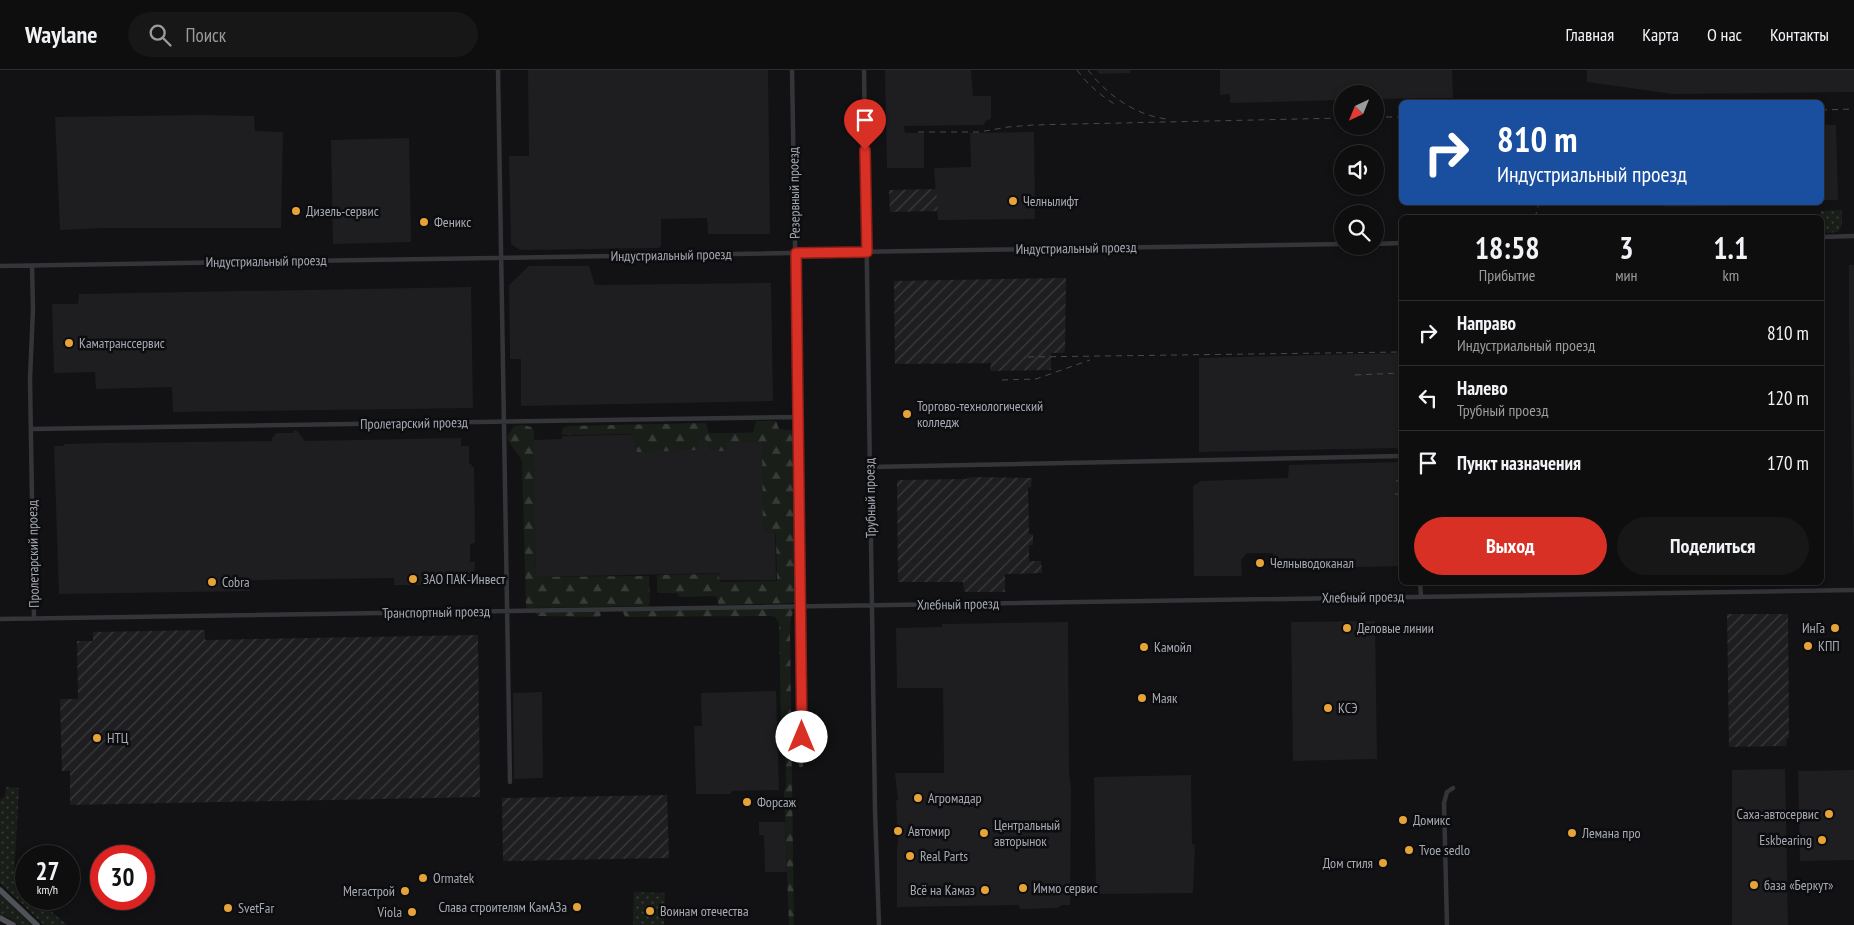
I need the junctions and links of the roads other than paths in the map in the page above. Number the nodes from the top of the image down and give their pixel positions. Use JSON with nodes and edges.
{"nodes":[{"id":1,"x":498,"y":70,"type":"edge"},
{"id":2,"x":792,"y":70,"type":"edge"},
{"id":3,"x":864,"y":70,"type":"edge"},
{"id":4,"x":1854,"y":236,"type":"edge"},
{"id":5,"x":1824,"y":237,"type":"edge"},
{"id":6,"x":1399,"y":243,"type":"edge"},
{"id":7,"x":1334,"y":244,"type":"edge"},
{"id":8,"x":1384,"y":244,"type":"edge"},
{"id":9,"x":867,"y":252,"type":"junction"},
{"id":10,"x":796,"y":253,"type":"junction"},
{"id":11,"x":500,"y":257,"type":"junction"},
{"id":12,"x":0,"y":266,"type":"edge"},
{"id":13,"x":32,"y":266,"type":"junction"},
{"id":14,"x":798,"y":417,"type":"junction"},
{"id":15,"x":503,"y":421,"type":"junction"},
{"id":16,"x":31,"y":429,"type":"junction"},
{"id":17,"x":1399,"y":456,"type":"edge"},
{"id":18,"x":870,"y":467,"type":"junction"},
{"id":19,"x":1420,"y":585,"type":"edge"},
{"id":20,"x":1854,"y":590,"type":"edge"},
{"id":21,"x":1421,"y":596,"type":"junction"},
{"id":22,"x":872,"y":605,"type":"junction"},
{"id":23,"x":800,"y":606,"type":"junction"},
{"id":24,"x":507,"y":611,"type":"junction"},
{"id":25,"x":34,"y":618,"type":"junction"},
{"id":26,"x":0,"y":620,"type":"edge"},
{"id":27,"x":802,"y":765,"type":"dead end"},
{"id":28,"x":510,"y":782,"type":"dead end"},
{"id":29,"x":1453,"y":788,"type":"dead end"},
{"id":30,"x":0,"y":890,"type":"edge"},
{"id":31,"x":0,"y":918,"type":"edge"},
{"id":32,"x":13,"y":925,"type":"edge"},
{"id":33,"x":37,"y":925,"type":"edge"},
{"id":34,"x":879,"y":925,"type":"edge"},
{"id":35,"x":1448,"y":925,"type":"edge"}],
"edges":[{"from":1,"to":11,"type":"street"},
{"from":2,"to":10,"type":"street","name":"Резервный проезд"},
{"from":3,"to":9,"type":"street","name":"Трубный проезд"},
{"from":4,"to":5,"type":"street"},
{"from":6,"to":8,"type":"street"},
{"from":7,"to":9,"type":"street","name":"Индустриальный проезд"},
{"from":9,"to":10,"type":"street","name":"Индустриальный проезд"},
{"from":9,"to":18,"type":"street","name":"Трубный проезд"},
{"from":10,"to":11,"type":"street","name":"Индустриальный проезд"},
{"from":10,"to":14,"type":"street","name":"Резервный проезд"},
{"from":11,"to":13,"type":"street","name":"Индустриальный проезд"},
{"from":11,"to":15,"type":"street"},
{"from":12,"to":13,"type":"street","name":"Индустриальный проезд"},
{"from":13,"to":16,"type":"street","name":"Пролетарский проезд"},
{"from":14,"to":15,"type":"street","name":"Пролетарский проезд"},
{"from":14,"to":23,"type":"street","name":"Резервный проезд"},
{"from":15,"to":16,"type":"street","name":"Пролетарский проезд"},
{"from":15,"to":24,"type":"street"},
{"from":16,"to":25,"type":"street","name":"Пролетарский проезд"},
{"from":17,"to":18,"type":"street"},
{"from":18,"to":22,"type":"street","name":"Трубный проезд"},
{"from":19,"to":21,"type":"street"},
{"from":20,"to":21,"type":"street","name":"Хлебный проезд"},
{"from":21,"to":22,"type":"street","name":"Хлебный проезд"},
{"from":22,"to":23,"type":"street","name":"Транспортный проезд"},
{"from":22,"to":34,"type":"street","name":"Трубный проезд"},
{"from":23,"to":24,"type":"street","name":"Транспортный проезд"},
{"from":23,"to":27,"type":"street","name":"Резервный проезд"},
{"from":24,"to":25,"type":"street","name":"Транспортный проезд"},
{"from":24,"to":28,"type":"street"},
{"from":25,"to":26,"type":"street","name":"Транспортный проезд"},
{"from":29,"to":35,"type":"street"},
{"from":30,"to":33,"type":"main road"},
{"from":31,"to":32,"type":"main road"}]}
